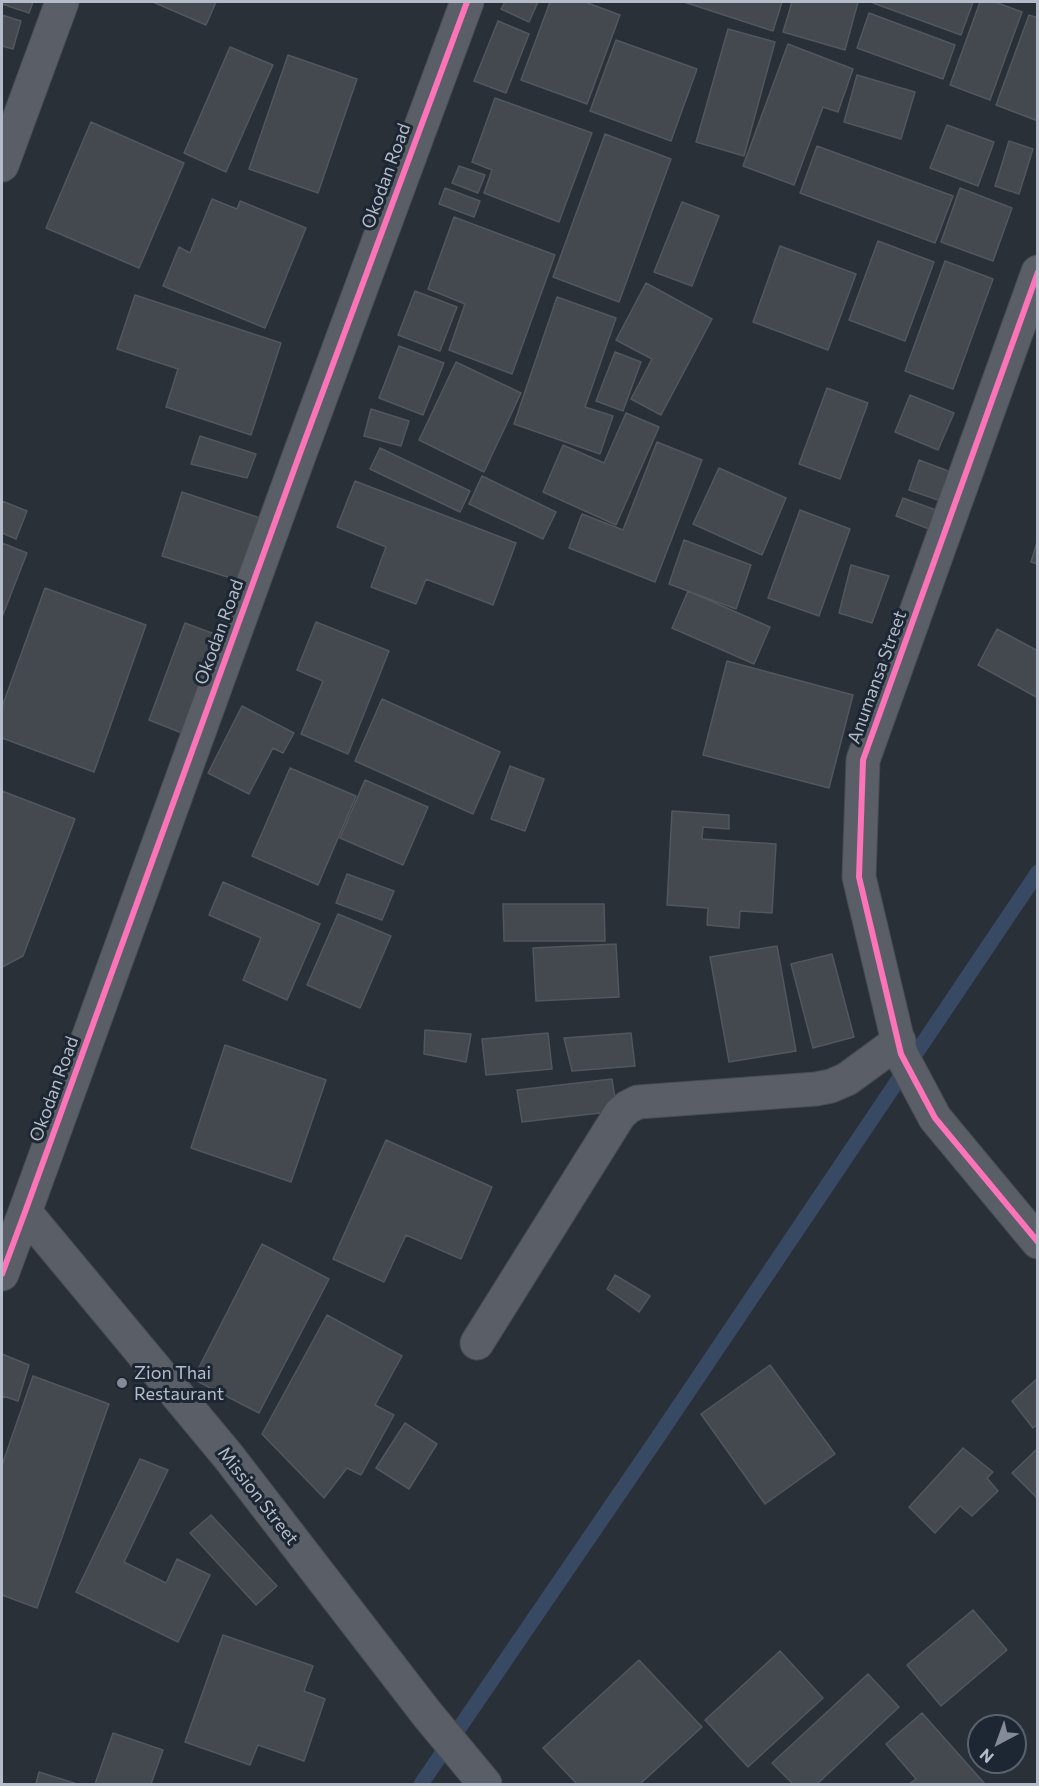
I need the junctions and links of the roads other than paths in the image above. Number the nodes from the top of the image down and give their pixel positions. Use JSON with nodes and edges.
{"nodes":[{"id":1,"x":62,"y":2,"type":"edge"},
{"id":2,"x":467,"y":2,"type":"edge"},
{"id":3,"x":2,"y":165,"type":"edge"},
{"id":4,"x":1038,"y":272,"type":"edge"},
{"id":5,"x":900,"y":1048,"type":"junction"},
{"id":6,"x":26,"y":1212,"type":"junction"},
{"id":7,"x":1038,"y":1242,"type":"edge"},
{"id":8,"x":2,"y":1274,"type":"edge"},
{"id":9,"x":477,"y":1344,"type":"dead end"},
{"id":10,"x":484,"y":1784,"type":"edge"}],
"edges":[{"from":1,"to":3,"type":"street"},
{"from":2,"to":6,"type":"street","name":"Okodan Road"},
{"from":4,"to":5,"type":"street","name":"Anumansa Street"},
{"from":5,"to":7,"type":"street","name":"Anumansa Street"},
{"from":5,"to":9,"type":"street"},
{"from":6,"to":8,"type":"street","name":"Okodan Road"},
{"from":6,"to":10,"type":"street","name":"Mission Street"}]}
